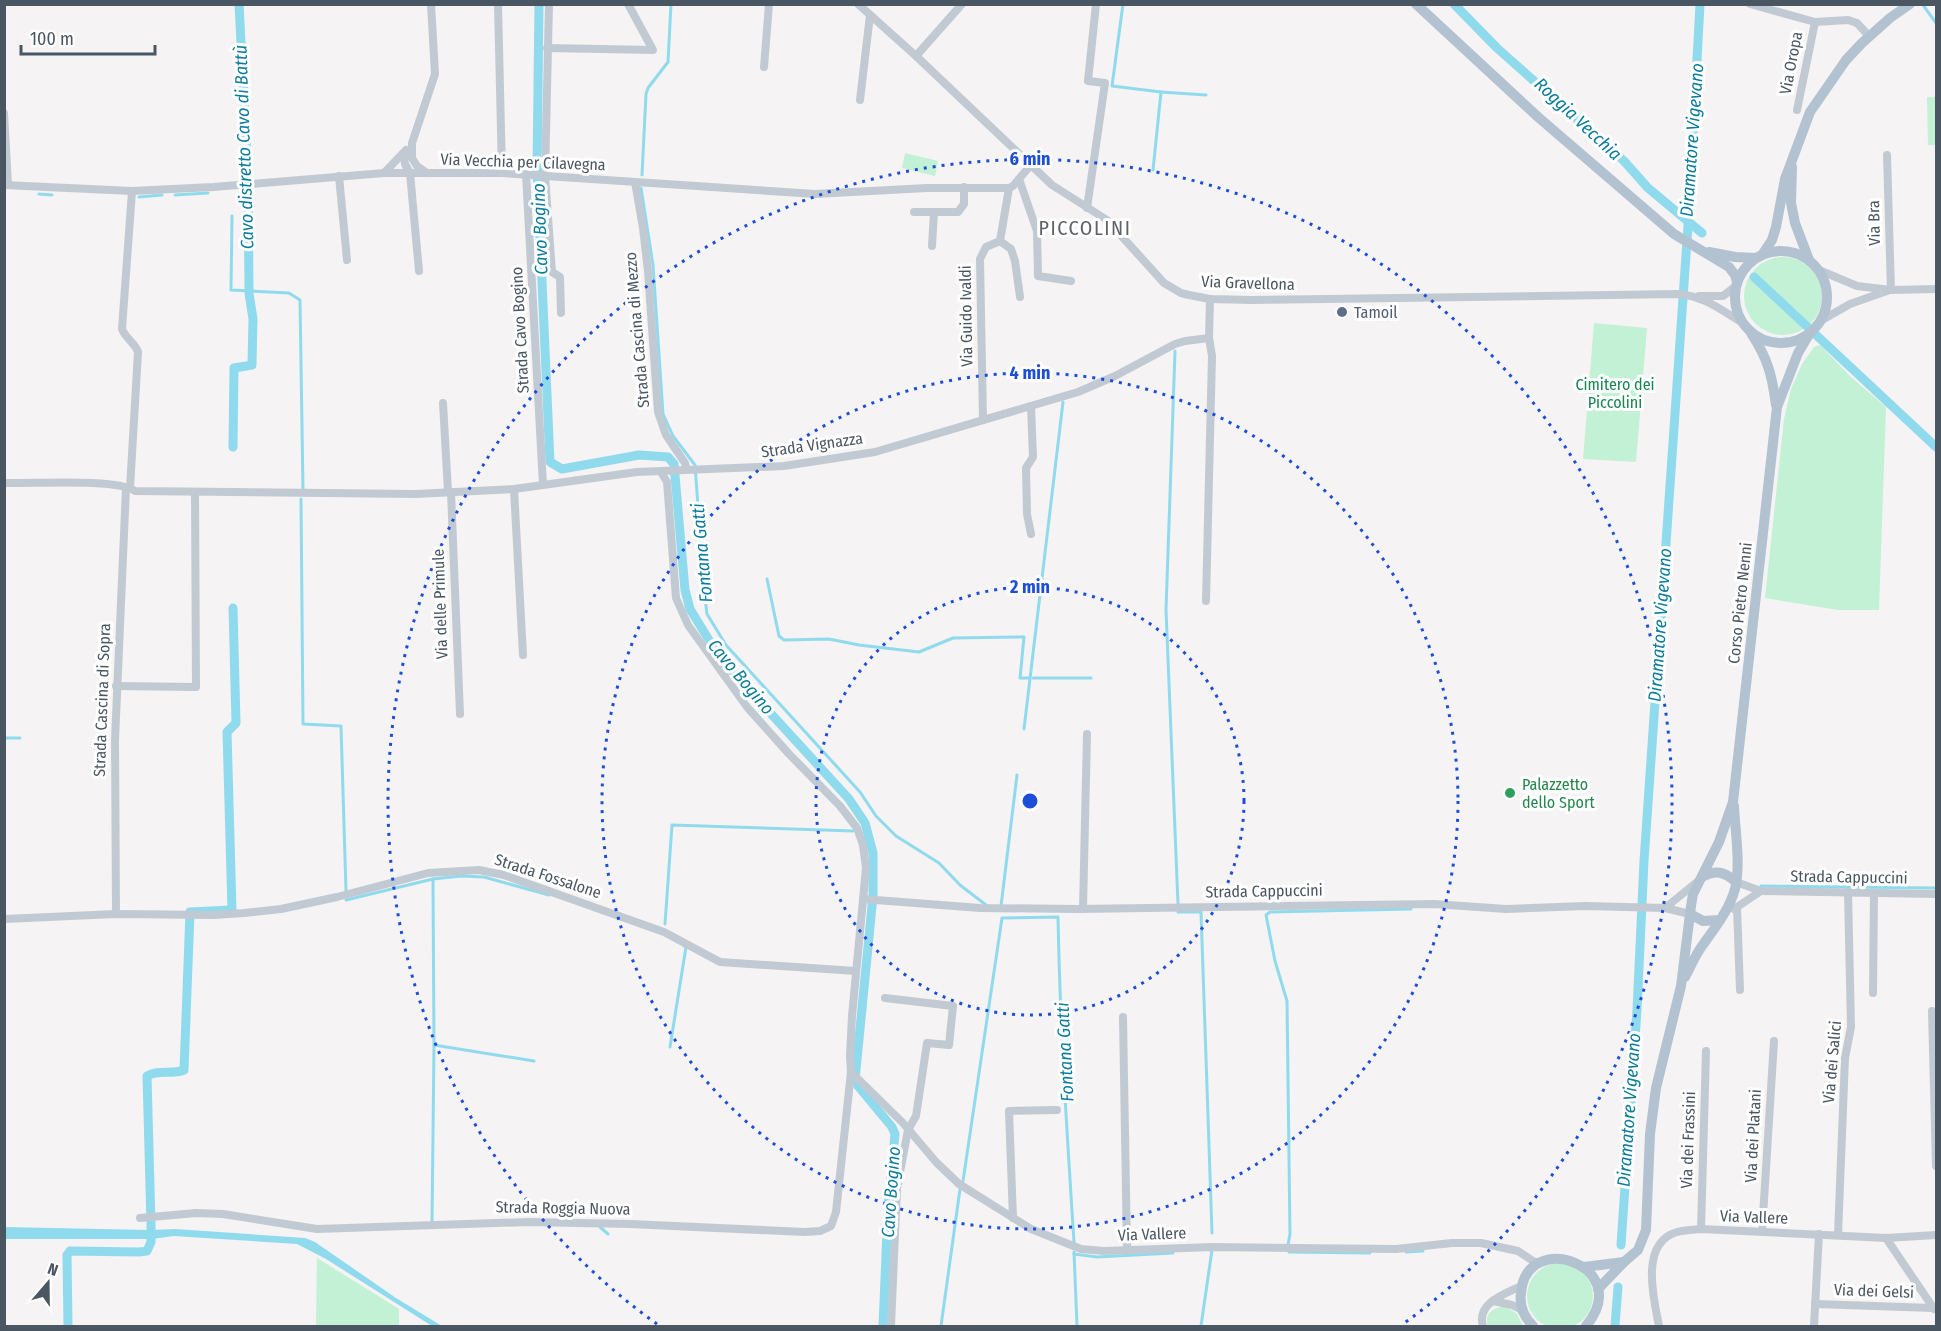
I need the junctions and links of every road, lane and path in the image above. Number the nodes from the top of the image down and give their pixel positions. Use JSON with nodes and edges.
{"nodes":[{"id":1,"x":431,"y":4,"type":"edge"},
{"id":2,"x":498,"y":4,"type":"edge"},
{"id":3,"x":549,"y":4,"type":"edge"},
{"id":4,"x":628,"y":4,"type":"edge"},
{"id":5,"x":770,"y":4,"type":"edge"},
{"id":6,"x":858,"y":4,"type":"edge"},
{"id":7,"x":962,"y":4,"type":"edge"},
{"id":8,"x":1096,"y":4,"type":"edge"},
{"id":9,"x":1416,"y":4,"type":"edge"},
{"id":10,"x":1750,"y":4,"type":"edge"},
{"id":11,"x":1910,"y":4,"type":"edge"},
{"id":12,"x":870,"y":15,"type":"junction"},
{"id":13,"x":1815,"y":22,"type":"junction"},
{"id":14,"x":1869,"y":36,"type":"junction"},
{"id":15,"x":547,"y":48,"type":"junction"},
{"id":16,"x":916,"y":56,"type":"junction"},
{"id":17,"x":764,"y":67,"type":"dead end"},
{"id":18,"x":860,"y":100,"type":"dead end"},
{"id":19,"x":1797,"y":110,"type":"dead end"},
{"id":20,"x":4,"y":113,"type":"edge"},
{"id":21,"x":412,"y":143,"type":"junction"},
{"id":22,"x":404,"y":153,"type":"junction"},
{"id":23,"x":1887,"y":155,"type":"dead end"},
{"id":24,"x":1793,"y":159,"type":"junction"},
{"id":25,"x":1030,"y":166,"type":"junction"},
{"id":26,"x":384,"y":173,"type":"junction"},
{"id":27,"x":410,"y":173,"type":"junction"},
{"id":28,"x":428,"y":173,"type":"junction"},
{"id":29,"x":502,"y":173,"type":"junction"},
{"id":30,"x":527,"y":174,"type":"junction"},
{"id":31,"x":339,"y":176,"type":"junction"},
{"id":32,"x":545,"y":176,"type":"junction"},
{"id":33,"x":1019,"y":179,"type":"junction"},
{"id":34,"x":635,"y":182,"type":"junction"},
{"id":35,"x":6,"y":185,"type":"edge"},
{"id":36,"x":964,"y":187,"type":"junction"},
{"id":37,"x":1009,"y":188,"type":"junction"},
{"id":38,"x":132,"y":191,"type":"junction"},
{"id":39,"x":1087,"y":208,"type":"junction"},
{"id":40,"x":914,"y":212,"type":"dead end"},
{"id":41,"x":934,"y":212,"type":"junction"},
{"id":42,"x":1000,"y":241,"type":"junction"},
{"id":43,"x":932,"y":246,"type":"dead end"},
{"id":44,"x":1702,"y":251,"type":"junction"},
{"id":45,"x":1759,"y":256,"type":"junction"},
{"id":46,"x":347,"y":260,"type":"dead end"},
{"id":47,"x":1809,"y":260,"type":"junction"},
{"id":48,"x":1819,"y":270,"type":"junction"},
{"id":49,"x":418,"y":271,"type":"dead end"},
{"id":50,"x":1071,"y":281,"type":"dead end"},
{"id":51,"x":1737,"y":284,"type":"junction"},
{"id":52,"x":1936,"y":289,"type":"edge"},
{"id":53,"x":1891,"y":290,"type":"junction"},
{"id":54,"x":1692,"y":295,"type":"junction"},
{"id":55,"x":1020,"y":297,"type":"dead end"},
{"id":56,"x":1210,"y":299,"type":"junction"},
{"id":57,"x":561,"y":313,"type":"dead end"},
{"id":58,"x":1745,"y":325,"type":"junction"},
{"id":59,"x":1815,"y":328,"type":"junction"},
{"id":60,"x":1209,"y":338,"type":"junction"},
{"id":61,"x":443,"y":403,"type":"dead end"},
{"id":62,"x":1031,"y":406,"type":"junction"},
{"id":63,"x":1777,"y":407,"type":"junction"},
{"id":64,"x":982,"y":420,"type":"junction"},
{"id":65,"x":681,"y":471,"type":"junction"},
{"id":66,"x":4,"y":483,"type":"edge"},
{"id":67,"x":543,"y":485,"type":"junction"},
{"id":68,"x":128,"y":488,"type":"junction"},
{"id":69,"x":514,"y":489,"type":"junction"},
{"id":70,"x":195,"y":492,"type":"junction"},
{"id":71,"x":449,"y":492,"type":"junction"},
{"id":72,"x":1031,"y":534,"type":"dead end"},
{"id":73,"x":1206,"y":601,"type":"dead end"},
{"id":74,"x":523,"y":655,"type":"dead end"},
{"id":75,"x":116,"y":686,"type":"junction"},
{"id":76,"x":460,"y":714,"type":"dead end"},
{"id":77,"x":1087,"y":734,"type":"dead end"},
{"id":78,"x":1733,"y":802,"type":"junction"},
{"id":79,"x":1702,"y":877,"type":"junction"},
{"id":80,"x":1736,"y":882,"type":"junction"},
{"id":81,"x":1761,"y":891,"type":"junction"},
{"id":82,"x":1848,"y":891,"type":"junction"},
{"id":83,"x":1874,"y":892,"type":"junction"},
{"id":84,"x":1936,"y":894,"type":"edge"},
{"id":85,"x":863,"y":899,"type":"junction"},
{"id":86,"x":1737,"y":907,"type":"junction"},
{"id":87,"x":1665,"y":908,"type":"junction"},
{"id":88,"x":1083,"y":909,"type":"junction"},
{"id":89,"x":116,"y":914,"type":"junction"},
{"id":90,"x":1690,"y":914,"type":"junction"},
{"id":91,"x":4,"y":919,"type":"edge"},
{"id":92,"x":1720,"y":920,"type":"junction"},
{"id":93,"x":856,"y":971,"type":"junction"},
{"id":94,"x":1681,"y":986,"type":"junction"},
{"id":95,"x":1740,"y":990,"type":"dead end"},
{"id":96,"x":1873,"y":993,"type":"dead end"},
{"id":97,"x":885,"y":998,"type":"dead end"},
{"id":98,"x":1932,"y":1011,"type":"dead end"},
{"id":99,"x":1123,"y":1017,"type":"dead end"},
{"id":100,"x":1774,"y":1041,"type":"dead end"},
{"id":101,"x":1706,"y":1051,"type":"dead end"},
{"id":102,"x":852,"y":1072,"type":"junction"},
{"id":103,"x":1057,"y":1110,"type":"dead end"},
{"id":104,"x":908,"y":1130,"type":"junction"},
{"id":105,"x":1936,"y":1166,"type":"edge"},
{"id":106,"x":147,"y":1218,"type":"dead end"},
{"id":107,"x":1013,"y":1218,"type":"junction"},
{"id":108,"x":1701,"y":1229,"type":"junction"},
{"id":109,"x":1762,"y":1232,"type":"junction"},
{"id":110,"x":1819,"y":1234,"type":"junction"},
{"id":111,"x":1838,"y":1235,"type":"junction"},
{"id":112,"x":1936,"y":1235,"type":"edge"},
{"id":113,"x":1886,"y":1238,"type":"junction"},
{"id":114,"x":1127,"y":1250,"type":"junction"},
{"id":115,"x":1518,"y":1251,"type":"junction"},
{"id":116,"x":1624,"y":1262,"type":"junction"},
{"id":117,"x":1540,"y":1263,"type":"junction"},
{"id":118,"x":1584,"y":1267,"type":"junction"},
{"id":119,"x":1527,"y":1275,"type":"junction"},
{"id":120,"x":1521,"y":1286,"type":"junction"},
{"id":121,"x":1598,"y":1289,"type":"junction"},
{"id":122,"x":1492,"y":1301,"type":"junction"},
{"id":123,"x":1815,"y":1304,"type":"junction"},
{"id":124,"x":1522,"y":1310,"type":"junction"},
{"id":125,"x":1935,"y":1310,"type":"edge"},
{"id":126,"x":1595,"y":1314,"type":"junction"},
{"id":127,"x":1531,"y":1325,"type":"edge"},
{"id":128,"x":891,"y":1326,"type":"edge"},
{"id":129,"x":1483,"y":1326,"type":"edge"},
{"id":130,"x":1586,"y":1326,"type":"edge"},
{"id":131,"x":1600,"y":1326,"type":"edge"},
{"id":132,"x":1659,"y":1326,"type":"edge"},
{"id":133,"x":1814,"y":1326,"type":"edge"}],
"edges":[{"from":1,"to":21,"type":"street"},
{"from":2,"to":29,"type":"street"},
{"from":3,"to":15,"type":"street"},
{"from":4,"to":15,"type":"street"},
{"from":5,"to":17,"type":"street"},
{"from":6,"to":12,"type":"street","name":"Via Gravellona"},
{"from":7,"to":16,"type":"street"},
{"from":8,"to":39,"type":"street"},
{"from":9,"to":44,"type":"main road"},
{"from":10,"to":13,"type":"street","name":"Via Oropa"},
{"from":11,"to":14,"type":"main road"},
{"from":12,"to":16,"type":"street","name":"Via Gravellona"},
{"from":12,"to":18,"type":"street"},
{"from":13,"to":14,"type":"street","name":"Via Oropa"},
{"from":13,"to":19,"type":"street","name":"Via Oropa"},
{"from":14,"to":24,"type":"main road"},
{"from":15,"to":32,"type":"street"},
{"from":16,"to":25,"type":"street","name":"Via Gravellona"},
{"from":20,"to":35,"type":"street"},
{"from":21,"to":22,"type":"street"},
{"from":21,"to":28,"type":"street"},
{"from":22,"to":26,"type":"street"},
{"from":22,"to":27,"type":"street"},
{"from":23,"to":53,"type":"street","name":"Via Bra"},
{"from":24,"to":45,"type":"main road"},
{"from":24,"to":47,"type":"main road"},
{"from":25,"to":33,"type":"street"},
{"from":25,"to":39,"type":"street","name":"Via Gravellona"},
{"from":26,"to":27,"type":"street","name":"Via Vecchia per Cilavegna"},
{"from":26,"to":31,"type":"street","name":"Via Vecchia per Cilavegna"},
{"from":27,"to":28,"type":"street","name":"Via Vecchia per Cilavegna"},
{"from":27,"to":49,"type":"street"},
{"from":28,"to":29,"type":"street","name":"Via Vecchia per Cilavegna"},
{"from":29,"to":30,"type":"street","name":"Via Vecchia per Cilavegna"},
{"from":30,"to":32,"type":"street","name":"Via Vecchia per Cilavegna"},
{"from":30,"to":67,"type":"street","name":"Strada Cavo Bogino"},
{"from":31,"to":38,"type":"street","name":"Via Vecchia per Cilavegna"},
{"from":31,"to":46,"type":"street"},
{"from":32,"to":34,"type":"street","name":"Via Vecchia per Cilavegna"},
{"from":32,"to":57,"type":"street"},
{"from":33,"to":37,"type":"street"},
{"from":33,"to":50,"type":"street"},
{"from":34,"to":36,"type":"street","name":"Via Vecchia per Cilavegna"},
{"from":34,"to":65,"type":"street","name":"Strada Cascina di Mezzo"},
{"from":35,"to":38,"type":"street","name":"Via Vecchia per Cilavegna"},
{"from":36,"to":37,"type":"street","name":"Via Vecchia per Cilavegna"},
{"from":36,"to":41,"type":"street"},
{"from":37,"to":42,"type":"street"},
{"from":38,"to":68,"type":"street","name":"Strada Cascina di Sopra"},
{"from":39,"to":56,"type":"street","name":"Via Gravellona"},
{"from":40,"to":41,"type":"street"},
{"from":41,"to":43,"type":"street"},
{"from":42,"to":55,"type":"street"},
{"from":42,"to":64,"type":"street","name":"Via Guido Ivaldi"},
{"from":44,"to":45,"type":"main road"},
{"from":44,"to":51,"type":"main road"},
{"from":45,"to":47,"type":"main road"},
{"from":45,"to":51,"type":"main road"},
{"from":47,"to":48,"type":"main road"},
{"from":48,"to":53,"type":"street"},
{"from":48,"to":59,"type":"main road"},
{"from":51,"to":54,"type":"street"},
{"from":51,"to":58,"type":"main road"},
{"from":52,"to":53,"type":"street"},
{"from":53,"to":59,"type":"street"},
{"from":54,"to":56,"type":"street","name":"Via Gravellona"},
{"from":54,"to":58,"type":"street","name":"Via Gravellona"},
{"from":56,"to":60,"type":"street"},
{"from":58,"to":59,"type":"main road"},
{"from":58,"to":63,"type":"main road","name":"Corso Pietro Nenni"},
{"from":59,"to":63,"type":"main road","name":"Corso Pietro Nenni"},
{"from":60,"to":62,"type":"street","name":"Strada Vignazza"},
{"from":60,"to":73,"type":"street"},
{"from":61,"to":71,"type":"street","name":"Via delle Primule"},
{"from":62,"to":64,"type":"street","name":"Strada Vignazza"},
{"from":62,"to":72,"type":"street"},
{"from":63,"to":78,"type":"main road","name":"Corso Pietro Nenni"},
{"from":64,"to":65,"type":"street","name":"Strada Vignazza"},
{"from":65,"to":67,"type":"street","name":"Strada Vignazza"},
{"from":65,"to":85,"type":"street","name":"Strada Cascina di Mezzo"},
{"from":66,"to":68,"type":"street","name":"Strada Vignazza"},
{"from":67,"to":69,"type":"street","name":"Strada Vignazza"},
{"from":68,"to":70,"type":"street","name":"Strada Vignazza"},
{"from":68,"to":75,"type":"street","name":"Strada Cascina di Sopra"},
{"from":69,"to":71,"type":"street","name":"Strada Vignazza"},
{"from":69,"to":74,"type":"street"},
{"from":70,"to":71,"type":"street","name":"Strada Vignazza"},
{"from":70,"to":75,"type":"street"},
{"from":71,"to":76,"type":"street","name":"Via delle Primule"},
{"from":75,"to":89,"type":"street","name":"Strada Cascina di Sopra"},
{"from":77,"to":88,"type":"street"},
{"from":78,"to":79,"type":"main road","name":"Corso Pietro Nenni"},
{"from":78,"to":80,"type":"main road","name":"Corso Pietro Nenni"},
{"from":79,"to":80,"type":"main road"},
{"from":79,"to":87,"type":"street"},
{"from":79,"to":90,"type":"main road","name":"Corso Pietro Nenni"},
{"from":80,"to":81,"type":"street"},
{"from":80,"to":92,"type":"main road","name":"Corso Pietro Nenni"},
{"from":81,"to":82,"type":"street","name":"Strada Cappuccini"},
{"from":81,"to":86,"type":"street"},
{"from":82,"to":83,"type":"street","name":"Strada Cappuccini"},
{"from":82,"to":111,"type":"street","name":"Via dei Salici"},
{"from":83,"to":84,"type":"street","name":"Strada Cappuccini"},
{"from":83,"to":96,"type":"street"},
{"from":85,"to":88,"type":"street","name":"Strada Cappuccini"},
{"from":85,"to":93,"type":"street","name":"Strada Cascina di Mezzo"},
{"from":86,"to":92,"type":"street"},
{"from":86,"to":95,"type":"street"},
{"from":87,"to":88,"type":"street","name":"Strada Cappuccini"},
{"from":87,"to":90,"type":"street","name":"Strada Cappuccini"},
{"from":89,"to":91,"type":"street","name":"Strada Fossalone"},
{"from":89,"to":93,"type":"street","name":"Strada Fossalone"},
{"from":90,"to":92,"type":"main road"},
{"from":90,"to":94,"type":"main road","name":"Corso Pietro Nenni"},
{"from":92,"to":94,"type":"main road","name":"Corso Pietro Nenni"},
{"from":93,"to":102,"type":"street","name":"Strada Cascina di Mezzo"},
{"from":94,"to":116,"type":"main road","name":"Corso Pietro Nenni"},
{"from":97,"to":104,"type":"street"},
{"from":98,"to":105,"type":"street"},
{"from":99,"to":114,"type":"street"},
{"from":100,"to":109,"type":"street","name":"Via dei Platani"},
{"from":101,"to":108,"type":"street","name":"Via dei Frassini"},
{"from":102,"to":104,"type":"street","name":"Via Vallere"},
{"from":102,"to":106,"type":"street","name":"Strada Roggia Nuova"},
{"from":103,"to":107,"type":"street"},
{"from":104,"to":107,"type":"street","name":"Via Vallere"},
{"from":104,"to":128,"type":"street"},
{"from":107,"to":114,"type":"street","name":"Via Vallere"},
{"from":108,"to":109,"type":"street","name":"Via Vallere"},
{"from":108,"to":132,"type":"street","name":"Via Vallere"},
{"from":109,"to":110,"type":"street","name":"Via Vallere"},
{"from":110,"to":111,"type":"street","name":"Via Vallere"},
{"from":110,"to":123,"type":"street"},
{"from":111,"to":113,"type":"street","name":"Via Vallere"},
{"from":112,"to":113,"type":"street","name":"Via Vallere"},
{"from":113,"to":125,"type":"street"},
{"from":114,"to":115,"type":"street","name":"Via Vallere"},
{"from":115,"to":117,"type":"street","name":"Via Vallere"},
{"from":115,"to":119,"type":"street"},
{"from":116,"to":118,"type":"main road"},
{"from":116,"to":121,"type":"main road","name":"Corso Pietro Nenni"},
{"from":117,"to":118,"type":"main road"},
{"from":117,"to":119,"type":"main road"},
{"from":118,"to":121,"type":"main road"},
{"from":119,"to":120,"type":"main road"},
{"from":120,"to":122,"type":"street"},
{"from":120,"to":124,"type":"main road"},
{"from":121,"to":126,"type":"main road"},
{"from":122,"to":124,"type":"street"},
{"from":122,"to":129,"type":"street"},
{"from":123,"to":125,"type":"street","name":"Via dei Gelsi"},
{"from":123,"to":133,"type":"street"},
{"from":124,"to":127,"type":"main road"},
{"from":126,"to":130,"type":"main road"},
{"from":126,"to":131,"type":"main road"}]}
